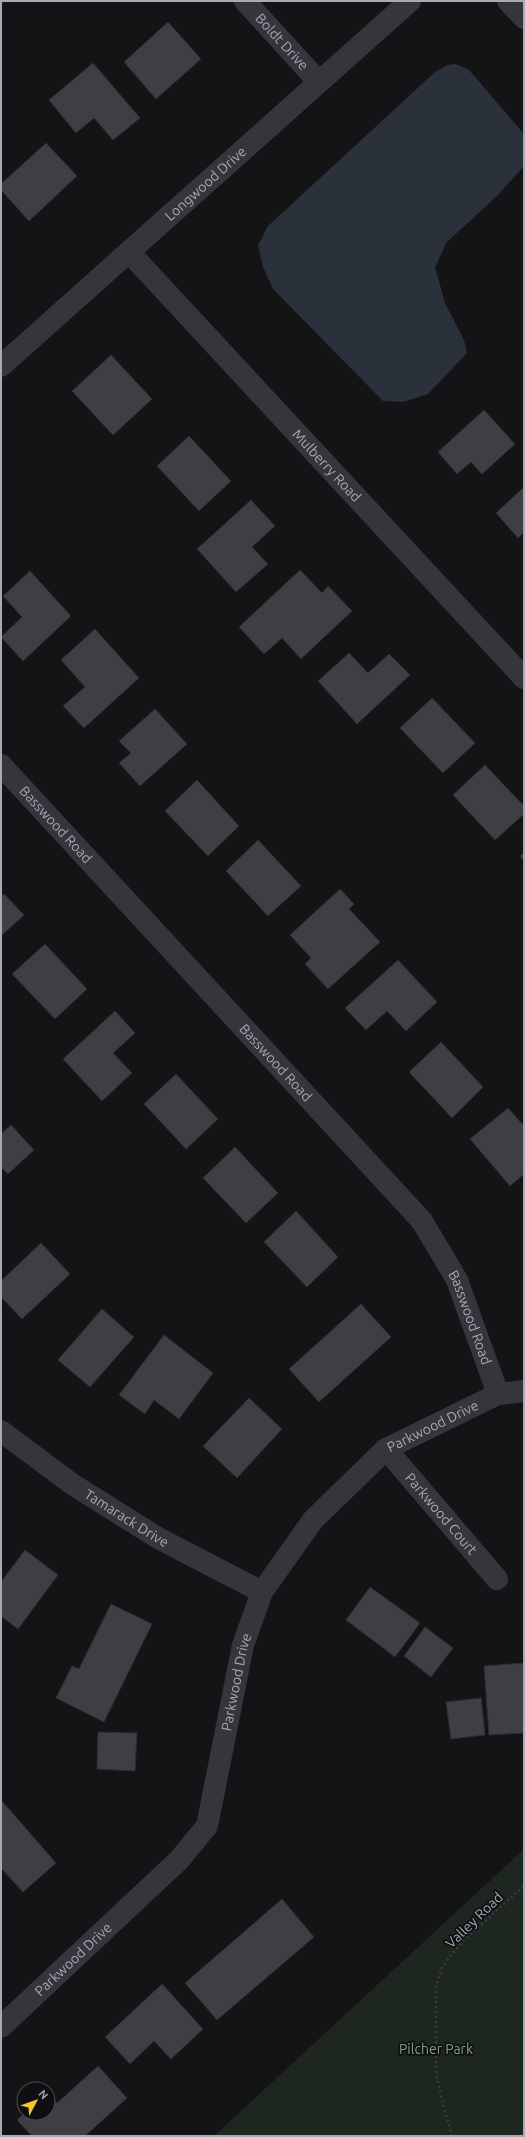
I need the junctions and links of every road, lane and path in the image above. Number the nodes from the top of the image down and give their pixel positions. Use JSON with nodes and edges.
{"nodes":[{"id":1,"x":244,"y":1,"type":"edge"},
{"id":2,"x":410,"y":1,"type":"edge"},
{"id":3,"x":508,"y":1,"type":"edge"},
{"id":4,"x":524,"y":18,"type":"edge"},
{"id":5,"x":319,"y":82,"type":"junction"},
{"id":6,"x":129,"y":252,"type":"junction"},
{"id":7,"x":1,"y":366,"type":"edge"},
{"id":8,"x":524,"y":678,"type":"edge"},
{"id":9,"x":1,"y":765,"type":"edge"},
{"id":10,"x":524,"y":1391,"type":"edge"},
{"id":11,"x":498,"y":1394,"type":"junction"},
{"id":12,"x":1,"y":1430,"type":"edge"},
{"id":13,"x":386,"y":1449,"type":"junction"},
{"id":14,"x":497,"y":1579,"type":"dead end"},
{"id":15,"x":262,"y":1592,"type":"junction"},
{"id":16,"x":524,"y":1886,"type":"edge"},
{"id":17,"x":4,"y":2018,"type":"edge"},
{"id":18,"x":452,"y":2136,"type":"edge"}],
"edges":[{"from":1,"to":5,"type":"street","name":"Boldt Drive"},
{"from":2,"to":5,"type":"street","name":"Longwood Drive"},
{"from":3,"to":4,"type":"street"},
{"from":5,"to":6,"type":"street","name":"Longwood Drive"},
{"from":6,"to":7,"type":"street","name":"Longwood Drive"},
{"from":6,"to":8,"type":"street","name":"Mulberry Road"},
{"from":9,"to":11,"type":"street","name":"Basswood Road"},
{"from":10,"to":11,"type":"street","name":"Parkwood Drive"},
{"from":11,"to":13,"type":"street","name":"Parkwood Drive"},
{"from":12,"to":15,"type":"street","name":"Tamarack Drive"},
{"from":13,"to":14,"type":"street","name":"Parkwood Court"},
{"from":13,"to":15,"type":"street","name":"Parkwood Drive"},
{"from":15,"to":17,"type":"street","name":"Parkwood Drive"},
{"from":16,"to":18,"type":"path","name":"Valley Road"}]}
